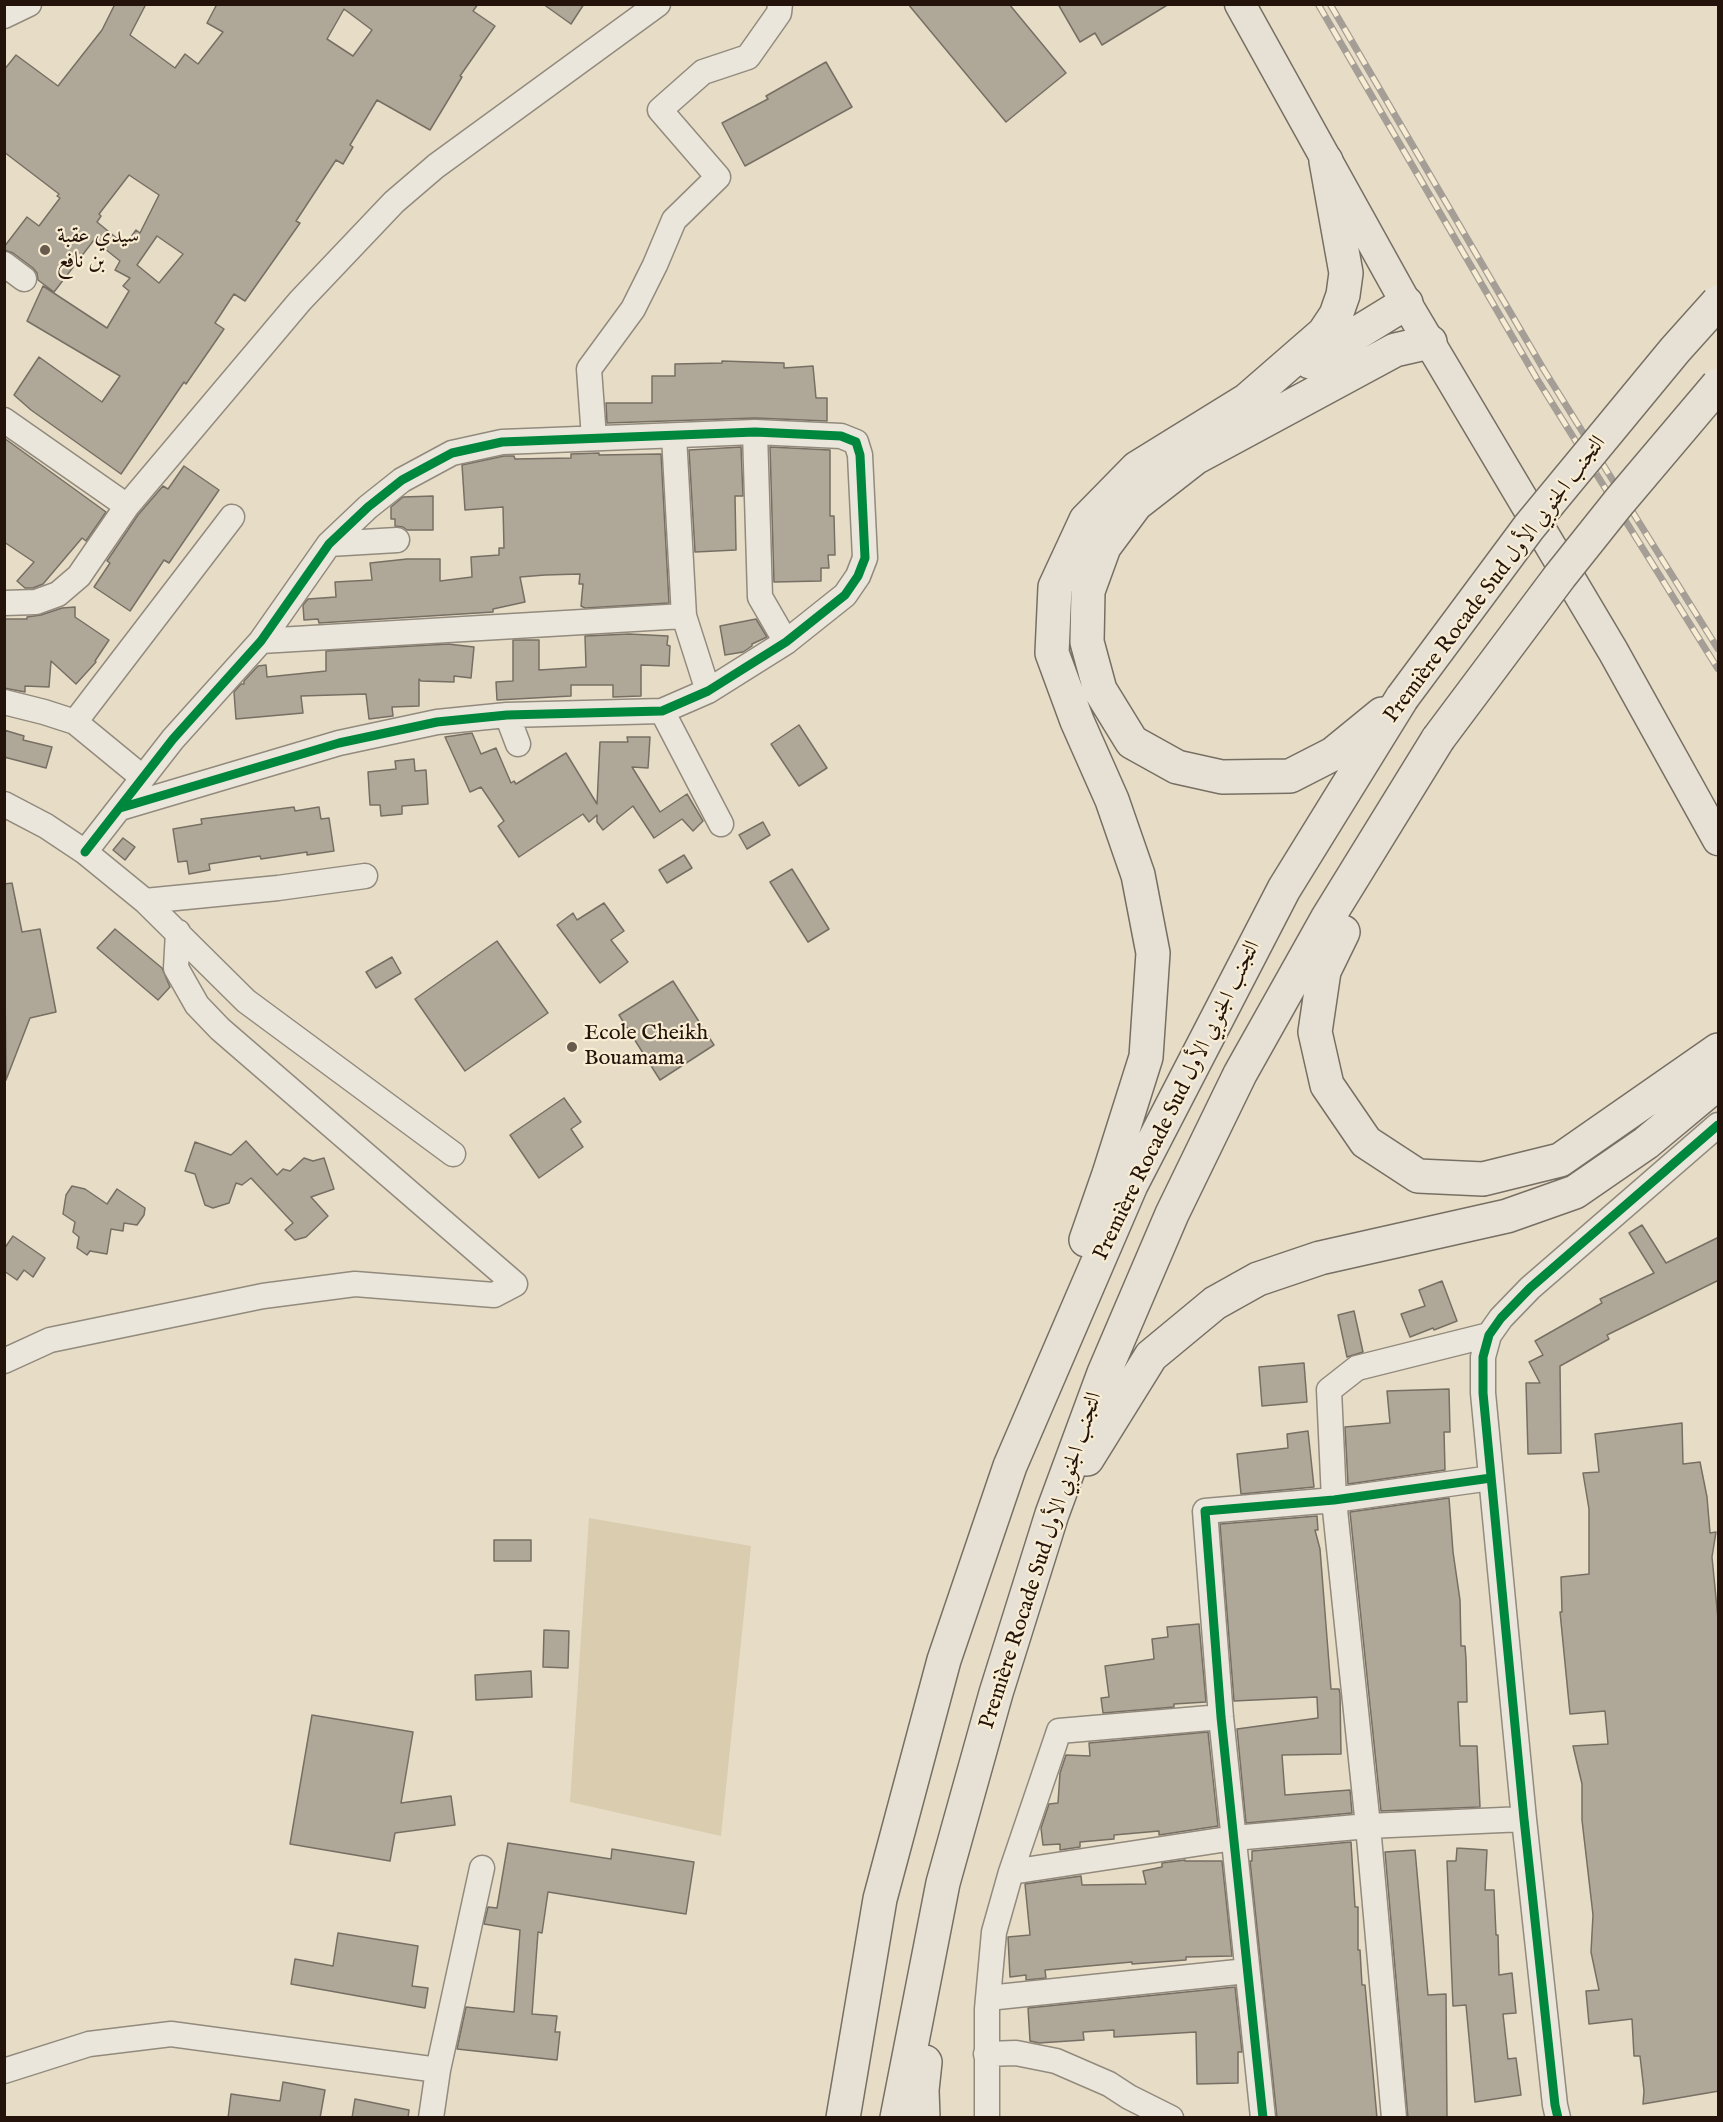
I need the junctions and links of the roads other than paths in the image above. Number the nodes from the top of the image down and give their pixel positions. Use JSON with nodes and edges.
{"nodes":[{"id":1,"x":29,"y":4,"type":"edge"},
{"id":2,"x":658,"y":4,"type":"edge"},
{"id":3,"x":780,"y":4,"type":"edge"},
{"id":4,"x":1240,"y":4,"type":"edge"},
{"id":5,"x":4,"y":16,"type":"edge"},
{"id":6,"x":1326,"y":161,"type":"junction"},
{"id":7,"x":4,"y":264,"type":"edge"},
{"id":8,"x":24,"y":279,"type":"dead end"},
{"id":9,"x":1719,"y":302,"type":"edge"},
{"id":10,"x":1406,"y":303,"type":"junction"},
{"id":11,"x":1430,"y":342,"type":"junction"},
{"id":12,"x":1719,"y":385,"type":"edge"},
{"id":13,"x":1247,"y":400,"type":"junction"},
{"id":14,"x":4,"y":420,"type":"edge"},
{"id":15,"x":755,"y":432,"type":"junction"},
{"id":16,"x":674,"y":436,"type":"junction"},
{"id":17,"x":594,"y":438,"type":"junction"},
{"id":18,"x":128,"y":506,"type":"junction"},
{"id":19,"x":232,"y":517,"type":"dead end"},
{"id":20,"x":398,"y":540,"type":"dead end"},
{"id":21,"x":329,"y":544,"type":"junction"},
{"id":22,"x":4,"y":603,"type":"edge"},
{"id":23,"x":684,"y":616,"type":"junction"},
{"id":24,"x":261,"y":641,"type":"junction"},
{"id":25,"x":786,"y":642,"type":"junction"},
{"id":26,"x":708,"y":691,"type":"junction"},
{"id":27,"x":1402,"y":698,"type":"junction"},
{"id":28,"x":4,"y":702,"type":"edge"},
{"id":29,"x":662,"y":711,"type":"junction"},
{"id":30,"x":507,"y":715,"type":"junction"},
{"id":31,"x":75,"y":722,"type":"junction"},
{"id":32,"x":1438,"y":739,"type":"junction"},
{"id":33,"x":518,"y":744,"type":"dead end"},
{"id":34,"x":142,"y":777,"type":"junction"},
{"id":35,"x":4,"y":804,"type":"edge"},
{"id":36,"x":120,"y":808,"type":"junction"},
{"id":37,"x":721,"y":824,"type":"dead end"},
{"id":38,"x":1719,"y":840,"type":"edge"},
{"id":39,"x":84,"y":852,"type":"junction"},
{"id":40,"x":365,"y":876,"type":"dead end"},
{"id":41,"x":145,"y":901,"type":"junction"},
{"id":42,"x":178,"y":932,"type":"junction"},
{"id":43,"x":1719,"y":1050,"type":"edge"},
{"id":44,"x":1719,"y":1083,"type":"edge"},
{"id":45,"x":1719,"y":1125,"type":"edge"},
{"id":46,"x":453,"y":1154,"type":"dead end"},
{"id":47,"x":1489,"y":1335,"type":"junction"},
{"id":48,"x":4,"y":1361,"type":"edge"},
{"id":49,"x":1010,"y":1466,"type":"junction"},
{"id":50,"x":1491,"y":1479,"type":"junction"},
{"id":51,"x":1334,"y":1500,"type":"junction"},
{"id":52,"x":1052,"y":1514,"type":"junction"},
{"id":53,"x":1221,"y":1717,"type":"junction"},
{"id":54,"x":1524,"y":1819,"type":"junction"},
{"id":55,"x":1368,"y":1826,"type":"junction"},
{"id":56,"x":1234,"y":1838,"type":"junction"},
{"id":57,"x":482,"y":1868,"type":"dead end"},
{"id":58,"x":1011,"y":1872,"type":"junction"},
{"id":59,"x":943,"y":1883,"type":"junction"},
{"id":60,"x":880,"y":1899,"type":"junction"},
{"id":61,"x":1247,"y":1971,"type":"junction"},
{"id":62,"x":988,"y":1998,"type":"junction"},
{"id":63,"x":986,"y":2054,"type":"junction"},
{"id":64,"x":438,"y":2070,"type":"junction"},
{"id":65,"x":4,"y":2071,"type":"edge"},
{"id":66,"x":1130,"y":2107,"type":"edge"},
{"id":67,"x":431,"y":2118,"type":"edge"},
{"id":68,"x":821,"y":2118,"type":"edge"},
{"id":69,"x":843,"y":2118,"type":"edge"},
{"id":70,"x":897,"y":2118,"type":"edge"},
{"id":71,"x":923,"y":2118,"type":"edge"},
{"id":72,"x":987,"y":2118,"type":"edge"},
{"id":73,"x":1171,"y":2118,"type":"edge"},
{"id":74,"x":1263,"y":2118,"type":"edge"},
{"id":75,"x":1394,"y":2118,"type":"edge"},
{"id":76,"x":1558,"y":2118,"type":"edge"}],
"edges":[{"from":1,"to":5,"type":"street"},
{"from":2,"to":18,"type":"street"},
{"from":3,"to":17,"type":"street"},
{"from":4,"to":6,"type":"main road"},
{"from":6,"to":10,"type":"main road"},
{"from":6,"to":13,"type":"highway"},
{"from":7,"to":8,"type":"street"},
{"from":9,"to":27,"type":"highway","name":"Première Rocade Sud التجنب الجنوبي الأول","bridge":true},
{"from":10,"to":11,"type":"main road"},
{"from":10,"to":13,"type":"highway"},
{"from":11,"to":27,"type":"highway"},
{"from":11,"to":38,"type":"main road"},
{"from":12,"to":32,"type":"highway","name":"Première Rocade Sud التجنب الجنوبي الأول","bridge":true},
{"from":13,"to":49,"type":"highway"},
{"from":14,"to":18,"type":"street"},
{"from":15,"to":16,"type":"street"},
{"from":15,"to":25,"type":"street"},
{"from":15,"to":25,"type":"street"},
{"from":16,"to":17,"type":"street"},
{"from":16,"to":23,"type":"street"},
{"from":17,"to":21,"type":"street"},
{"from":18,"to":22,"type":"street"},
{"from":19,"to":31,"type":"street"},
{"from":20,"to":21,"type":"street"},
{"from":21,"to":24,"type":"street"},
{"from":23,"to":24,"type":"street"},
{"from":23,"to":26,"type":"street"},
{"from":24,"to":34,"type":"street"},
{"from":25,"to":26,"type":"street"},
{"from":26,"to":29,"type":"street"},
{"from":27,"to":49,"type":"highway","name":"Première Rocade Sud التجنب الجنوبي الأول"},
{"from":28,"to":31,"type":"street"},
{"from":29,"to":30,"type":"street"},
{"from":29,"to":37,"type":"street"},
{"from":30,"to":33,"type":"street"},
{"from":30,"to":36,"type":"street"},
{"from":31,"to":34,"type":"street"},
{"from":32,"to":43,"type":"highway"},
{"from":32,"to":52,"type":"highway","name":"Première Rocade Sud التجنب الجنوبي الأول"},
{"from":34,"to":36,"type":"street"},
{"from":35,"to":39,"type":"street"},
{"from":36,"to":39,"type":"street"},
{"from":39,"to":41,"type":"street"},
{"from":40,"to":41,"type":"street"},
{"from":41,"to":42,"type":"street"},
{"from":42,"to":46,"type":"street"},
{"from":42,"to":48,"type":"street"},
{"from":44,"to":52,"type":"highway"},
{"from":45,"to":47,"type":"street"},
{"from":47,"to":50,"type":"street"},
{"from":47,"to":51,"type":"street"},
{"from":49,"to":60,"type":"highway","name":"Première Rocade Sud التجنب الجنوبي الأول"},
{"from":50,"to":51,"type":"street"},
{"from":50,"to":54,"type":"street"},
{"from":51,"to":53,"type":"street"},
{"from":51,"to":55,"type":"street"},
{"from":52,"to":59,"type":"highway","name":"Première Rocade Sud التجنب الجنوبي الأول"},
{"from":53,"to":56,"type":"street"},
{"from":53,"to":58,"type":"street"},
{"from":54,"to":55,"type":"street"},
{"from":54,"to":76,"type":"street"},
{"from":55,"to":56,"type":"street"},
{"from":55,"to":75,"type":"street"},
{"from":56,"to":58,"type":"street"},
{"from":56,"to":61,"type":"street"},
{"from":57,"to":64,"type":"street"},
{"from":58,"to":62,"type":"street"},
{"from":59,"to":70,"type":"highway","name":"Première Rocade Sud التجنب الجنوبي الأول"},
{"from":59,"to":71,"type":"highway"},
{"from":60,"to":68,"type":"highway"},
{"from":60,"to":69,"type":"highway","name":"Première Rocade Sud التجنب الجنوبي الأول"},
{"from":61,"to":62,"type":"street"},
{"from":61,"to":74,"type":"street"},
{"from":62,"to":63,"type":"street"},
{"from":63,"to":66,"type":"street"},
{"from":63,"to":72,"type":"street"},
{"from":64,"to":65,"type":"street"},
{"from":64,"to":67,"type":"street"},
{"from":66,"to":73,"type":"street"}]}
